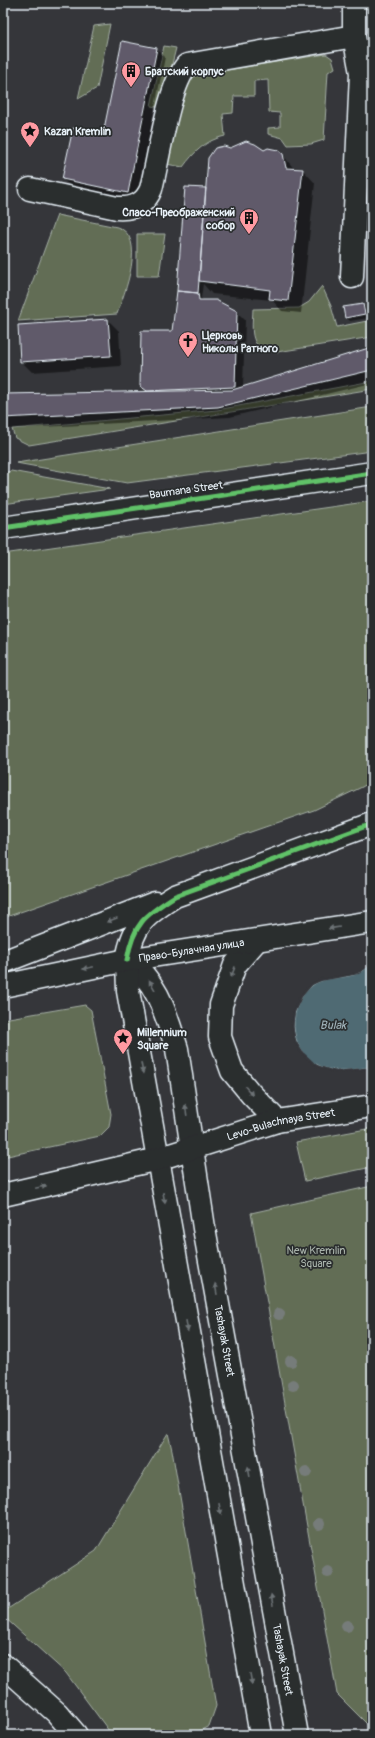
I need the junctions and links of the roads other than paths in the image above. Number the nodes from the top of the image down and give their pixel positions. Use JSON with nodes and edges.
{"nodes":[{"id":1,"x":354,"y":3,"type":"edge"},
{"id":2,"x":354,"y":36,"type":"junction"},
{"id":3,"x":30,"y":189,"type":"dead end"},
{"id":4,"x":352,"y":277,"type":"dead end"},
{"id":5,"x":372,"y":473,"type":"edge"},
{"id":6,"x":3,"y":528,"type":"edge"},
{"id":7,"x":372,"y":824,"type":"edge"},
{"id":8,"x":175,"y":896,"type":"junction"},
{"id":9,"x":372,"y":922,"type":"edge"},
{"id":10,"x":256,"y":941,"type":"junction"},
{"id":11,"x":127,"y":960,"type":"junction"},
{"id":12,"x":3,"y":962,"type":"edge"},
{"id":13,"x":3,"y":986,"type":"edge"},
{"id":14,"x":372,"y":1106,"type":"edge"},
{"id":15,"x":277,"y":1121,"type":"junction"},
{"id":16,"x":191,"y":1148,"type":"junction"},
{"id":17,"x":158,"y":1159,"type":"junction"},
{"id":18,"x":3,"y":1194,"type":"edge"},
{"id":19,"x":3,"y":1665,"type":"edge"},
{"id":20,"x":76,"y":1735,"type":"edge"},
{"id":21,"x":261,"y":1735,"type":"edge"},
{"id":22,"x":297,"y":1735,"type":"edge"}],
"edges":[{"from":1,"to":2,"type":"main road"},
{"from":2,"to":3,"type":"main road"},
{"from":2,"to":4,"type":"main road"},
{"from":5,"to":6,"type":"main road","name":"Baumana Street"},
{"from":7,"to":8,"type":"main road"},
{"from":8,"to":11,"type":"main road"},
{"from":8,"to":12,"type":"main road","one_way":true},
{"from":9,"to":10,"type":"main road","name":"Право-Булачная улица","one_way":true},
{"from":10,"to":11,"type":"main road","name":"Право-Булачная улица"},
{"from":10,"to":15,"type":"main road","one_way":true},
{"from":11,"to":13,"type":"main road","one_way":true},
{"from":16,"to":11,"type":"main road","name":"Tashayak Street","one_way":true},
{"from":11,"to":17,"type":"main road","one_way":true},
{"from":14,"to":15,"type":"main road","name":"Levo-Bulachnaya Street"},
{"from":15,"to":16,"type":"main road","name":"Levo-Bulachnaya Street"},
{"from":16,"to":17,"type":"main road"},
{"from":22,"to":16,"type":"main road","name":"Tashayak Street","one_way":true},
{"from":18,"to":17,"type":"main road","one_way":true},
{"from":17,"to":21,"type":"main road","one_way":true},
{"from":19,"to":20,"type":"main road"}]}
